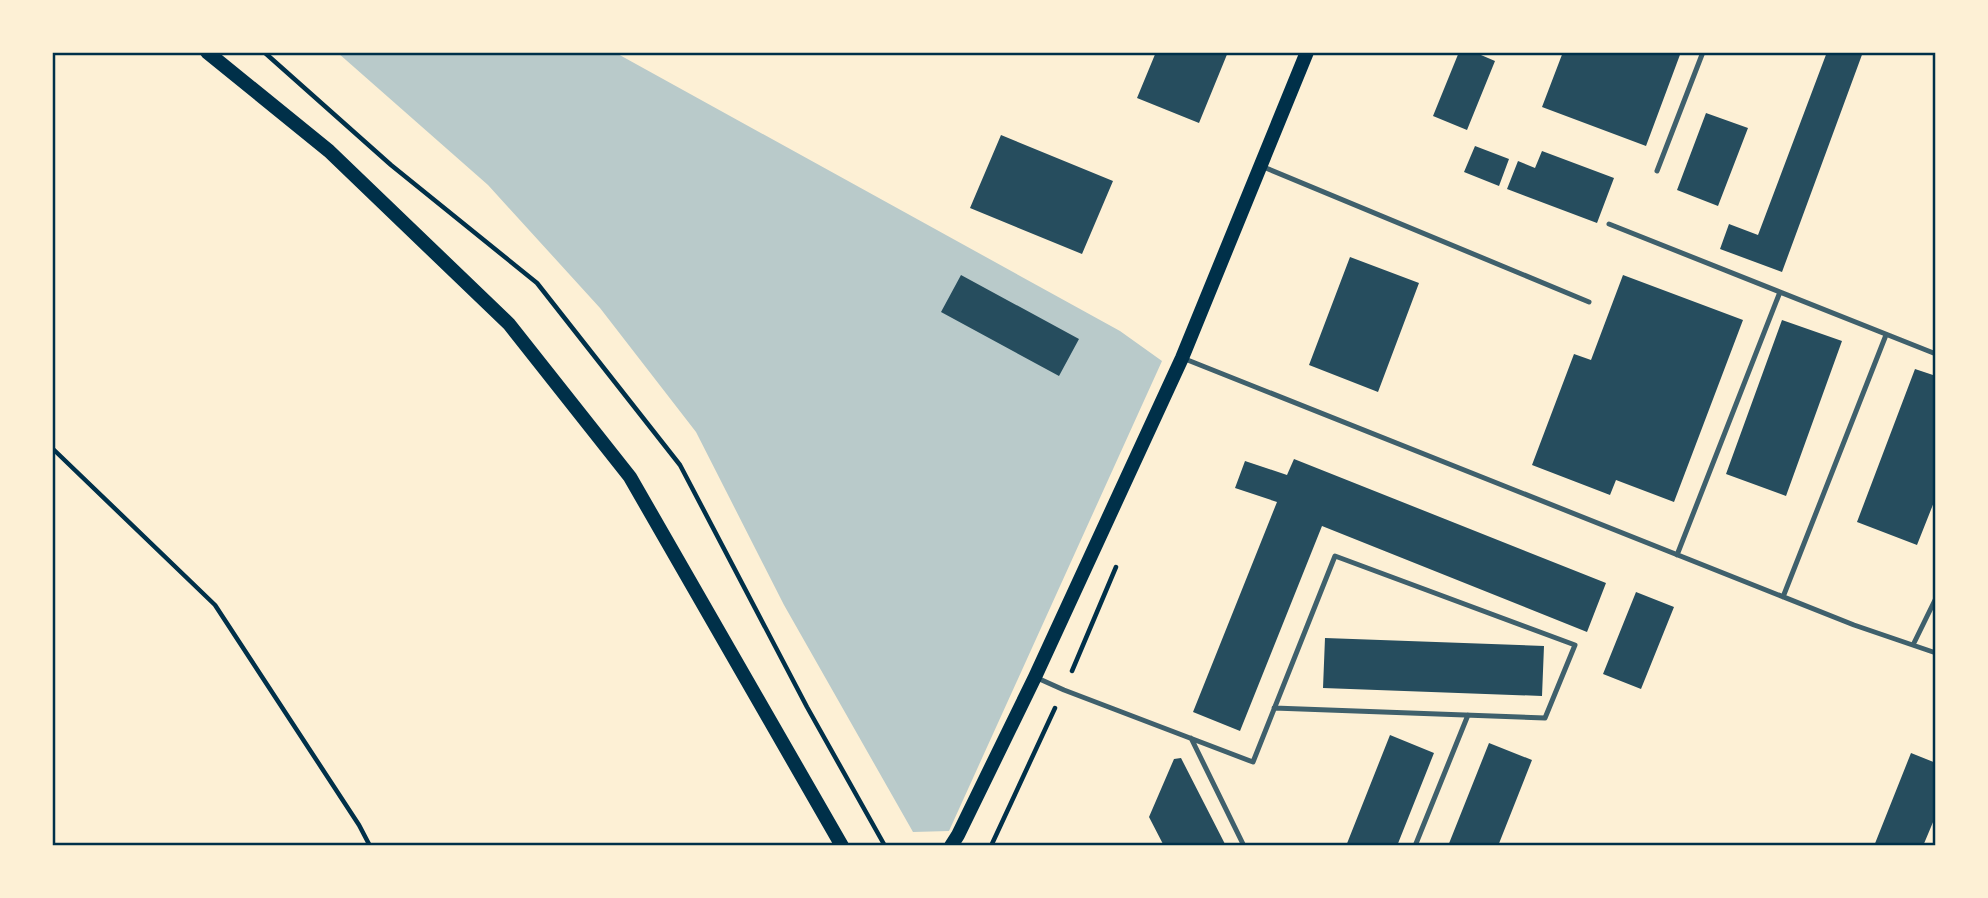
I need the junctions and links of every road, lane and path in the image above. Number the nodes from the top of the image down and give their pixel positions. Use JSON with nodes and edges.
{"nodes":[{"id":1,"x":207,"y":52,"type":"edge"},
{"id":2,"x":1307,"y":52,"type":"edge"},
{"id":3,"x":1703,"y":52,"type":"edge"},
{"id":4,"x":1261,"y":166,"type":"junction"},
{"id":5,"x":1657,"y":171,"type":"dead end"},
{"id":6,"x":1609,"y":224,"type":"dead end"},
{"id":7,"x":1780,"y":292,"type":"junction"},
{"id":8,"x":1589,"y":302,"type":"dead end"},
{"id":9,"x":1886,"y":335,"type":"junction"},
{"id":10,"x":1936,"y":354,"type":"edge"},
{"id":11,"x":1182,"y":358,"type":"junction"},
{"id":12,"x":52,"y":448,"type":"edge"},
{"id":13,"x":1677,"y":555,"type":"junction"},
{"id":14,"x":1783,"y":597,"type":"junction"},
{"id":15,"x":1936,"y":598,"type":"edge"},
{"id":16,"x":1913,"y":646,"type":"junction"},
{"id":17,"x":1936,"y":653,"type":"edge"},
{"id":18,"x":1035,"y":677,"type":"junction"},
{"id":19,"x":1274,"y":708,"type":"junction"},
{"id":20,"x":1468,"y":715,"type":"junction"},
{"id":21,"x":1191,"y":738,"type":"junction"},
{"id":22,"x":370,"y":845,"type":"edge"},
{"id":23,"x":842,"y":845,"type":"edge"},
{"id":24,"x":951,"y":845,"type":"edge"},
{"id":25,"x":1244,"y":845,"type":"edge"},
{"id":26,"x":1415,"y":845,"type":"edge"}],
"edges":[{"from":1,"to":23,"type":"main road"},
{"from":2,"to":4,"type":"main road"},
{"from":3,"to":5,"type":"lane"},
{"from":4,"to":8,"type":"lane"},
{"from":4,"to":11,"type":"main road"},
{"from":6,"to":7,"type":"lane"},
{"from":7,"to":9,"type":"lane"},
{"from":7,"to":13,"type":"lane"},
{"from":9,"to":10,"type":"lane"},
{"from":9,"to":14,"type":"lane"},
{"from":11,"to":13,"type":"lane"},
{"from":11,"to":18,"type":"main road"},
{"from":12,"to":22,"type":"path"},
{"from":13,"to":14,"type":"lane"},
{"from":14,"to":16,"type":"lane"},
{"from":15,"to":16,"type":"lane"},
{"from":16,"to":17,"type":"lane"},
{"from":18,"to":21,"type":"lane"},
{"from":18,"to":24,"type":"main road"},
{"from":19,"to":20,"type":"lane"},
{"from":19,"to":20,"type":"lane"},
{"from":19,"to":21,"type":"lane"},
{"from":20,"to":26,"type":"lane"},
{"from":21,"to":25,"type":"lane"}]}
